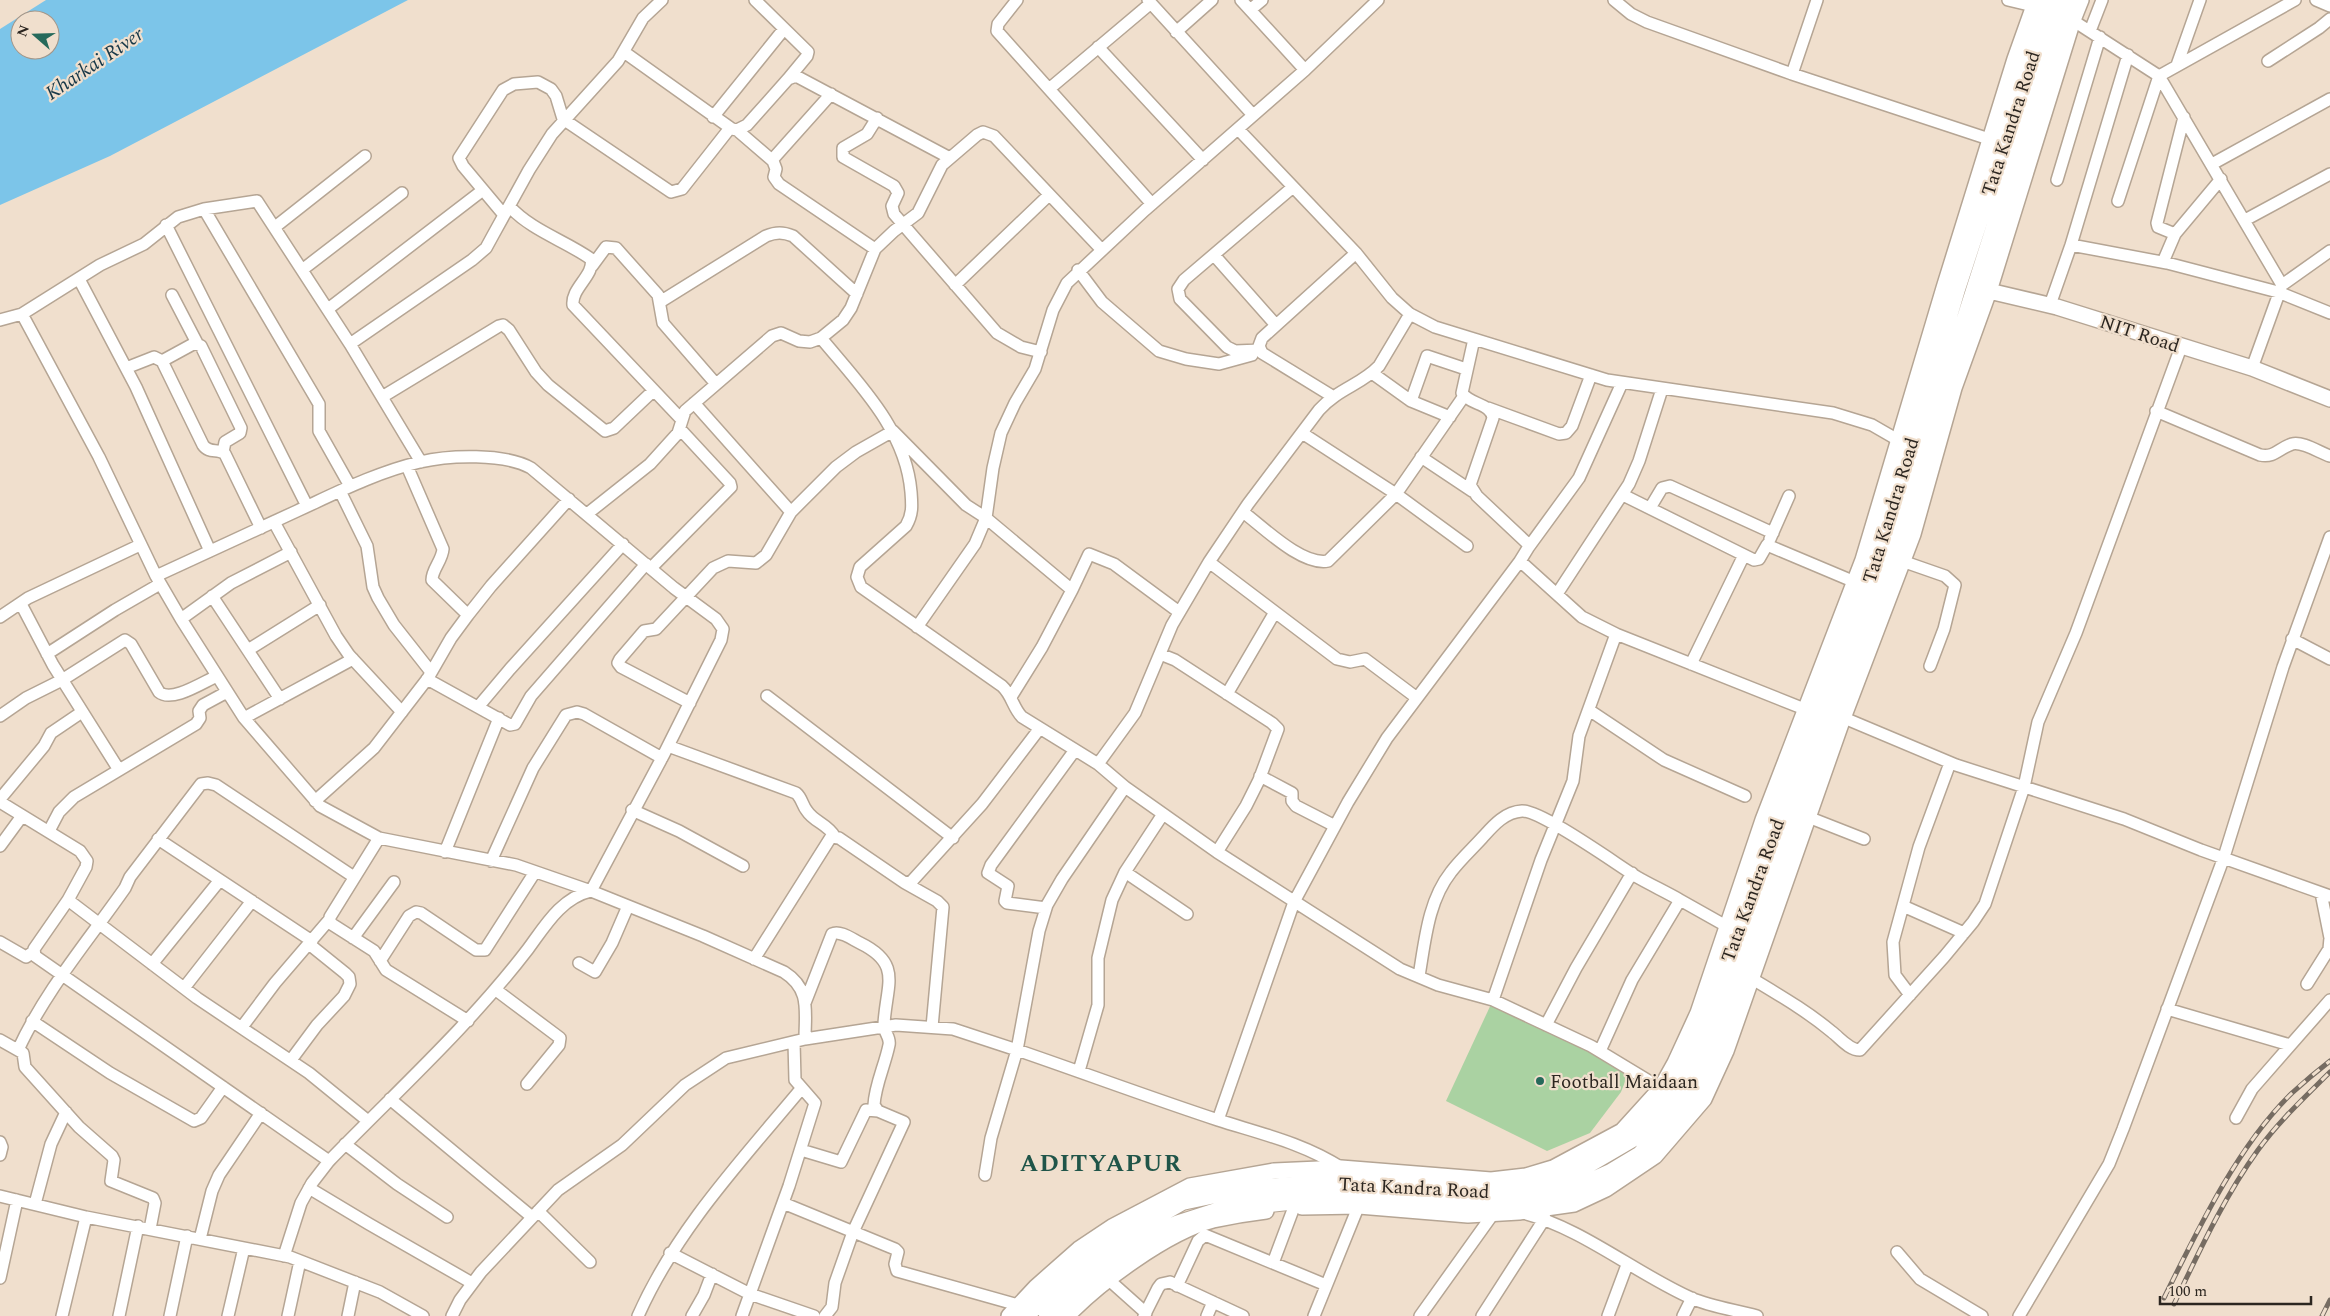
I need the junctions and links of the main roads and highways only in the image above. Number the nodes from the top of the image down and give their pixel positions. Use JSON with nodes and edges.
{"nodes":[{"id":1,"x":2053,"y":7,"type":"edge"},
{"id":2,"x":1824,"y":714,"type":"junction"},
{"id":3,"x":1679,"y":1099,"type":"junction"},
{"id":4,"x":1360,"y":1193,"type":"junction"},
{"id":5,"x":1017,"y":1312,"type":"edge"},
{"id":6,"x":1048,"y":1316,"type":"edge"}],
"edges":[{"from":1,"to":2,"type":"main road","name":"Tata Kandra Road"},
{"from":1,"to":2,"type":"main road","name":"Tata Kandra Road"},
{"from":2,"to":3,"type":"main road","name":"Tata Kandra Road"},
{"from":3,"to":4,"type":"main road","name":"Tata Kandra Road"},
{"from":3,"to":4,"type":"main road","name":"Tata Kandra Road"},
{"from":4,"to":5,"type":"main road","name":"Tata Kandra Road"},
{"from":4,"to":6,"type":"main road","name":"Tata Kandra Road"}]}
